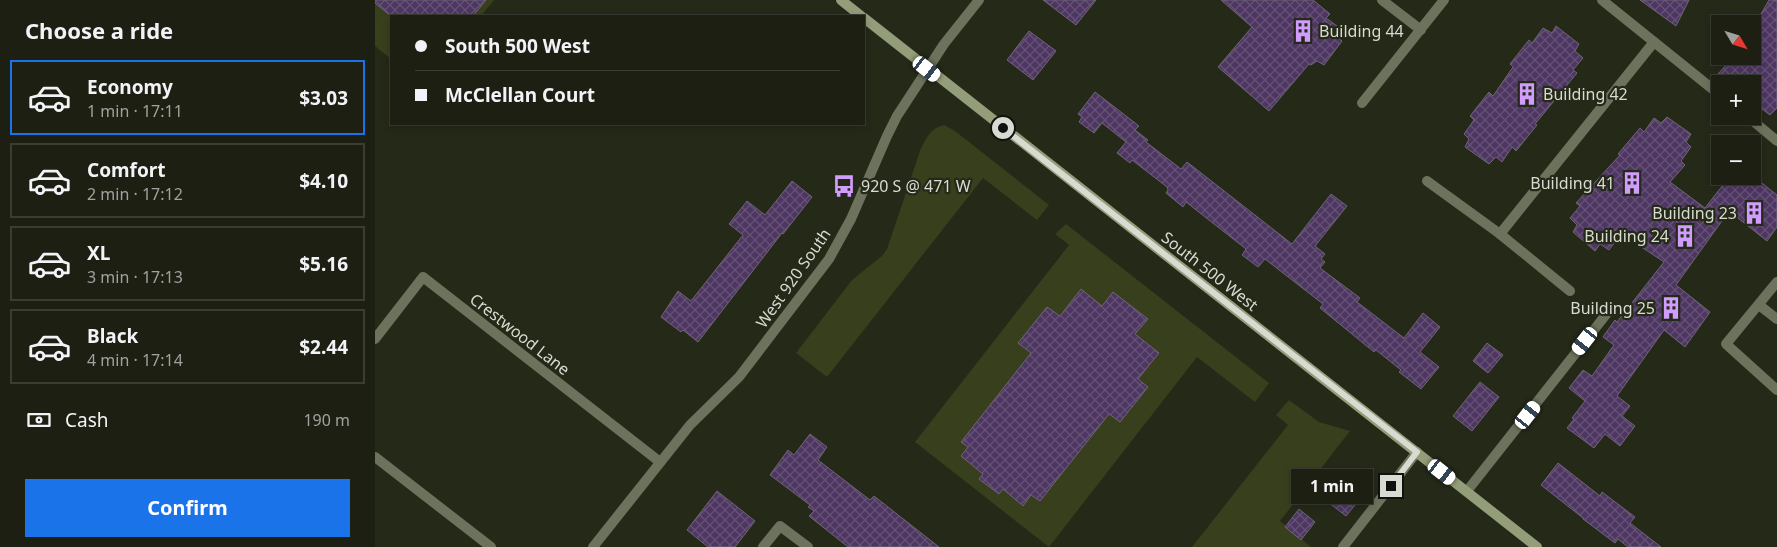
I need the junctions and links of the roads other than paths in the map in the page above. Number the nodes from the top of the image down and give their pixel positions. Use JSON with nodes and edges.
{"nodes":[{"id":1,"x":841,"y":0,"type":"edge"},
{"id":2,"x":979,"y":0,"type":"edge"},
{"id":3,"x":1382,"y":0,"type":"edge"},
{"id":4,"x":1444,"y":0,"type":"edge"},
{"id":5,"x":1602,"y":0,"type":"edge"},
{"id":6,"x":860,"y":15,"type":"edge"},
{"id":7,"x":865,"y":19,"type":"edge"},
{"id":8,"x":1421,"y":30,"type":"junction"},
{"id":9,"x":1654,"y":42,"type":"junction"},
{"id":10,"x":927,"y":69,"type":"junction"},
{"id":11,"x":1711,"y":88,"type":"edge"},
{"id":12,"x":1362,"y":103,"type":"dead end"},
{"id":13,"x":1758,"y":125,"type":"edge"},
{"id":14,"x":1777,"y":141,"type":"edge"},
{"id":15,"x":1427,"y":180,"type":"dead end"},
{"id":16,"x":1500,"y":234,"type":"junction"},
{"id":17,"x":1777,"y":282,"type":"edge"},
{"id":18,"x":1570,"y":291,"type":"dead end"},
{"id":19,"x":1759,"y":305,"type":"junction"},
{"id":20,"x":1608,"y":312,"type":"dead end"},
{"id":21,"x":1777,"y":318,"type":"edge"},
{"id":22,"x":375,"y":339,"type":"edge"},
{"id":23,"x":1777,"y":390,"type":"edge"},
{"id":24,"x":1417,"y":452,"type":"junction"},
{"id":25,"x":375,"y":457,"type":"edge"},
{"id":26,"x":660,"y":462,"type":"junction"},
{"id":27,"x":1467,"y":492,"type":"junction"},
{"id":28,"x":491,"y":547,"type":"edge"},
{"id":29,"x":593,"y":547,"type":"edge"},
{"id":30,"x":763,"y":547,"type":"edge"},
{"id":31,"x":808,"y":547,"type":"edge"},
{"id":32,"x":1343,"y":547,"type":"edge"},
{"id":33,"x":1537,"y":547,"type":"edge"}],
"edges":[{"from":1,"to":6,"type":"main road","name":"South 500 West"},
{"from":2,"to":10,"type":"street","name":"West 920 South"},
{"from":3,"to":8,"type":"street"},
{"from":4,"to":8,"type":"street"},
{"from":5,"to":9,"type":"street"},
{"from":7,"to":10,"type":"main road","name":"South 500 West"},
{"from":8,"to":12,"type":"street"},
{"from":9,"to":11,"type":"street"},
{"from":9,"to":16,"type":"street"},
{"from":10,"to":24,"type":"main road","name":"South 500 West"},
{"from":10,"to":26,"type":"street","name":"West 920 South"},
{"from":13,"to":14,"type":"street"},
{"from":15,"to":16,"type":"street"},
{"from":16,"to":18,"type":"street"},
{"from":17,"to":19,"type":"street"},
{"from":19,"to":21,"type":"street"},
{"from":19,"to":23,"type":"street"},
{"from":20,"to":27,"type":"street"},
{"from":22,"to":26,"type":"street","name":"Crestwood Lane"},
{"from":24,"to":27,"type":"main road","name":"South 500 West"},
{"from":24,"to":32,"type":"street"},
{"from":25,"to":28,"type":"street"},
{"from":26,"to":29,"type":"street","name":"West 920 South"},
{"from":27,"to":33,"type":"main road","name":"South 500 West"},
{"from":30,"to":31,"type":"street"}]}
